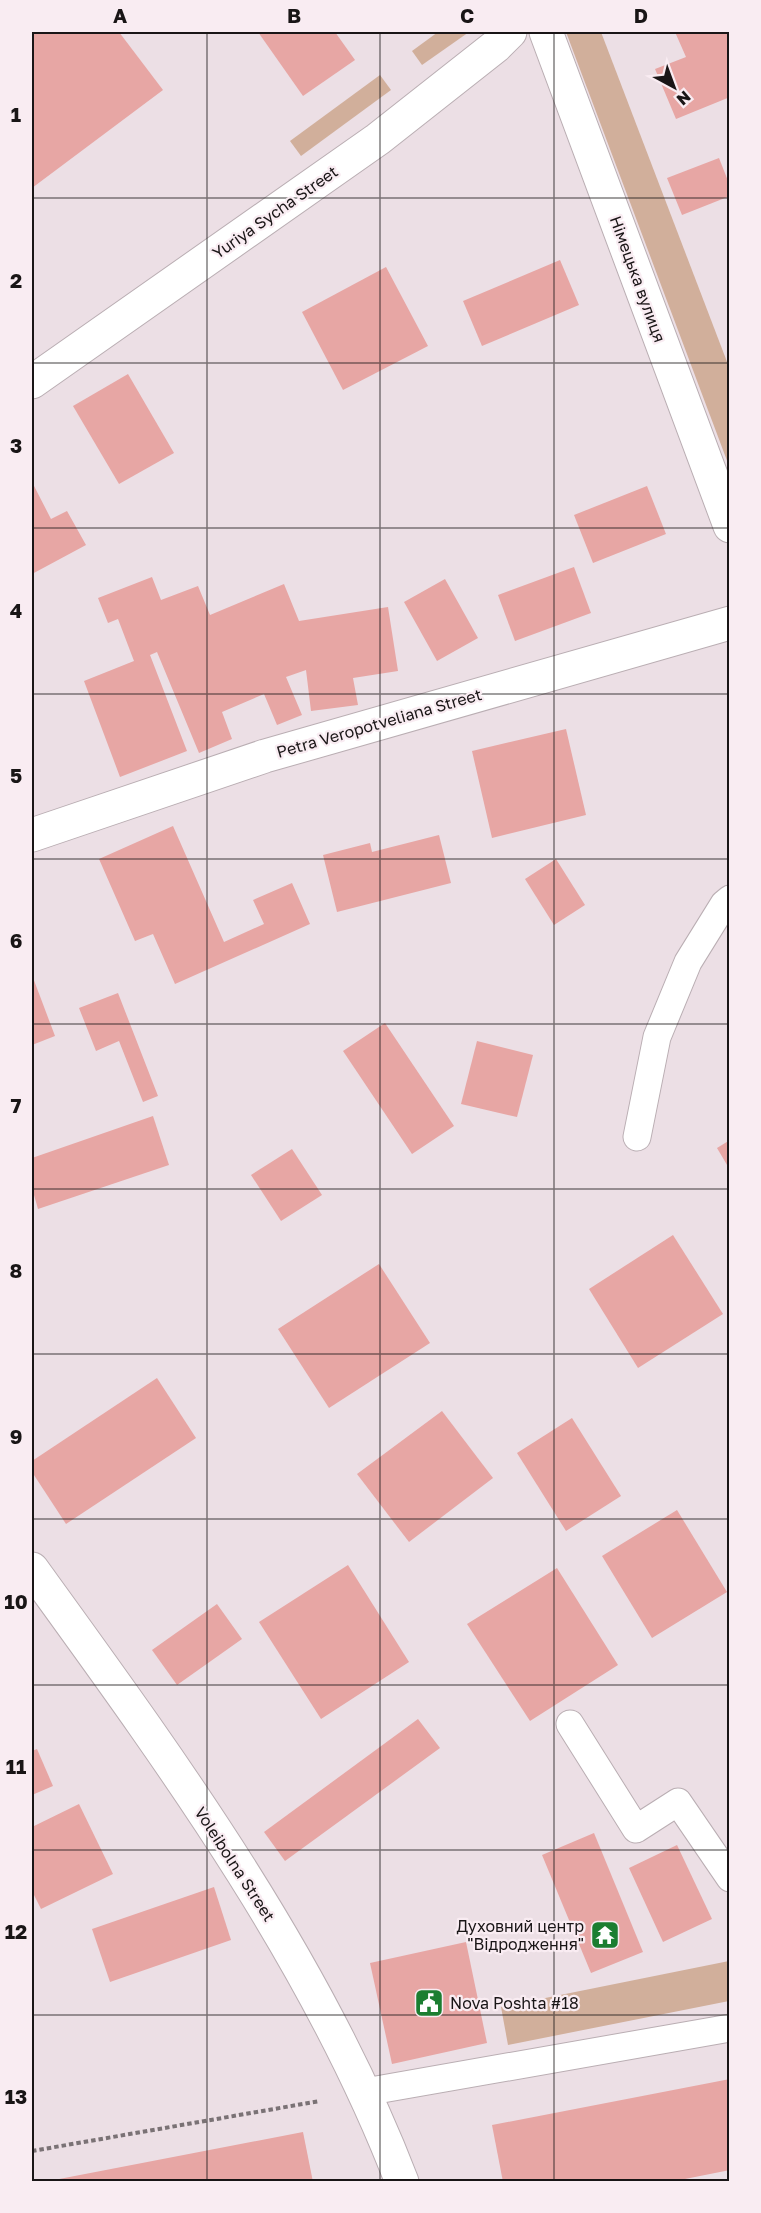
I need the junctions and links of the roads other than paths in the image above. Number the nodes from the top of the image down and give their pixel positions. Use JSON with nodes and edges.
{"nodes":[{"id":1,"x":510,"y":32,"type":"edge"},
{"id":2,"x":546,"y":32,"type":"edge"},
{"id":3,"x":32,"y":382,"type":"edge"},
{"id":4,"x":729,"y":526,"type":"edge"},
{"id":5,"x":729,"y":623,"type":"edge"},
{"id":6,"x":32,"y":835,"type":"edge"},
{"id":7,"x":729,"y":899,"type":"edge"},
{"id":8,"x":637,"y":1137,"type":"dead end"},
{"id":9,"x":32,"y":1569,"type":"edge"},
{"id":10,"x":570,"y":1725,"type":"dead end"},
{"id":11,"x":729,"y":1878,"type":"edge"},
{"id":12,"x":729,"y":2028,"type":"edge"},
{"id":13,"x":365,"y":2092,"type":"junction"},
{"id":14,"x":402,"y":2181,"type":"edge"}],
"edges":[{"from":1,"to":3,"type":"street","name":"Yuriya Sycha Street"},
{"from":2,"to":4,"type":"street","name":"Німецька вулиця"},
{"from":5,"to":6,"type":"street","name":"Petra Veropotveliana Street"},
{"from":7,"to":8,"type":"lane"},
{"from":9,"to":13,"type":"street","name":"Voleibolna Street"},
{"from":10,"to":11,"type":"lane"},
{"from":12,"to":13,"type":"lane"},
{"from":13,"to":14,"type":"street","name":"Voleibolna Street"}]}
